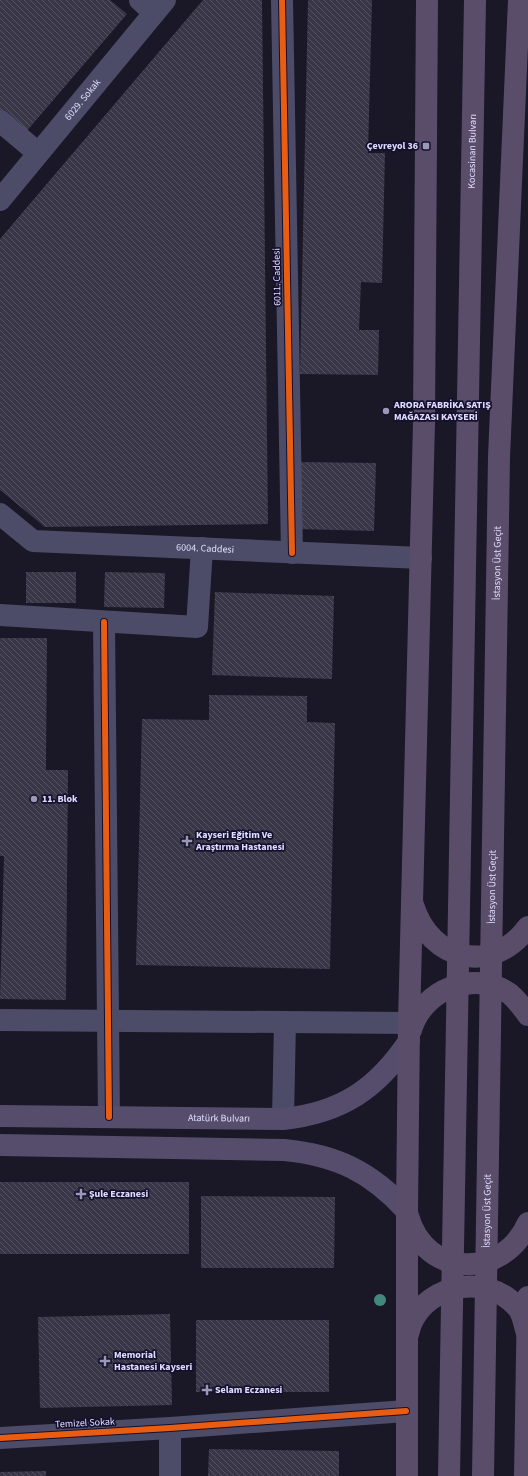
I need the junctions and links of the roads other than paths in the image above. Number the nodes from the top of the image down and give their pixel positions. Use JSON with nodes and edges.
{"nodes":[{"id":1,"x":282,"y":0,"type":"edge"},
{"id":2,"x":427,"y":0,"type":"edge"},
{"id":3,"x":474,"y":0,"type":"edge"},
{"id":4,"x":519,"y":0,"type":"edge"},
{"id":5,"x":153,"y":4,"type":"edge"},
{"id":6,"x":0,"y":121,"type":"edge"},
{"id":7,"x":38,"y":153,"type":"junction"},
{"id":8,"x":0,"y":200,"type":"edge"},
{"id":9,"x":0,"y":520,"type":"edge"},
{"id":10,"x":202,"y":548,"type":"junction"},
{"id":11,"x":292,"y":553,"type":"junction"},
{"id":12,"x":421,"y":558,"type":"junction"},
{"id":13,"x":0,"y":615,"type":"edge"},
{"id":14,"x":104,"y":622,"type":"junction"},
{"id":15,"x":412,"y":900,"type":"junction"},
{"id":16,"x":528,"y":927,"type":"edge"},
{"id":17,"x":528,"y":1015,"type":"edge"},
{"id":18,"x":0,"y":1020,"type":"edge"},
{"id":19,"x":108,"y":1021,"type":"junction"},
{"id":20,"x":285,"y":1022,"type":"junction"},
{"id":21,"x":409,"y":1032,"type":"junction"},
{"id":22,"x":0,"y":1116,"type":"edge"},
{"id":23,"x":109,"y":1117,"type":"junction"},
{"id":24,"x":283,"y":1119,"type":"junction"},
{"id":25,"x":0,"y":1145,"type":"edge"},
{"id":26,"x":407,"y":1211,"type":"junction"},
{"id":27,"x":528,"y":1223,"type":"edge"},
{"id":28,"x":528,"y":1297,"type":"edge"},
{"id":29,"x":527,"y":1332,"type":"edge"},
{"id":30,"x":406,"y":1346,"type":"junction"},
{"id":31,"x":406,"y":1411,"type":"junction"},
{"id":32,"x":170,"y":1428,"type":"junction"},
{"id":33,"x":0,"y":1438,"type":"edge"},
{"id":34,"x":170,"y":1476,"type":"edge"},
{"id":35,"x":407,"y":1476,"type":"edge"},
{"id":36,"x":449,"y":1476,"type":"edge"},
{"id":37,"x":483,"y":1476,"type":"edge"},
{"id":38,"x":525,"y":1476,"type":"edge"}],
"edges":[{"from":1,"to":11,"type":"street","name":"6011. Caddesi"},
{"from":2,"to":12,"type":"highway"},
{"from":3,"to":36,"type":"highway","name":"Kocasinan Bulvarı"},
{"from":4,"to":37,"type":"highway","name":"İstasyon Üst Geçit"},
{"from":5,"to":7,"type":"street","name":"6029. Sokak"},
{"from":6,"to":7,"type":"street"},
{"from":7,"to":8,"type":"street","name":"6029. Sokak"},
{"from":9,"to":10,"type":"street","name":"6004. Caddesi"},
{"from":10,"to":11,"type":"street","name":"6004. Caddesi"},
{"from":10,"to":14,"type":"street"},
{"from":11,"to":12,"type":"street","name":"6004. Caddesi"},
{"from":12,"to":15,"type":"highway"},
{"from":13,"to":14,"type":"street"},
{"from":14,"to":19,"type":"street"},
{"from":15,"to":16,"type":"highway"},
{"from":15,"to":21,"type":"highway"},
{"from":17,"to":21,"type":"highway"},
{"from":18,"to":19,"type":"street"},
{"from":19,"to":20,"type":"street"},
{"from":19,"to":23,"type":"street"},
{"from":20,"to":21,"type":"street"},
{"from":20,"to":24,"type":"street"},
{"from":21,"to":24,"type":"main road","name":"Atatürk Bulvarı"},
{"from":21,"to":26,"type":"highway"},
{"from":22,"to":23,"type":"main road","name":"Atatürk Bulvarı"},
{"from":23,"to":24,"type":"main road","name":"Atatürk Bulvarı"},
{"from":25,"to":26,"type":"main road"},
{"from":26,"to":27,"type":"highway"},
{"from":26,"to":30,"type":"highway"},
{"from":28,"to":29,"type":"highway"},
{"from":29,"to":30,"type":"highway"},
{"from":29,"to":38,"type":"highway"},
{"from":30,"to":31,"type":"highway"},
{"from":31,"to":32,"type":"street","name":"Temizel Sokak"},
{"from":31,"to":35,"type":"highway"},
{"from":32,"to":33,"type":"street","name":"Temizel Sokak"},
{"from":32,"to":34,"type":"street"}]}
